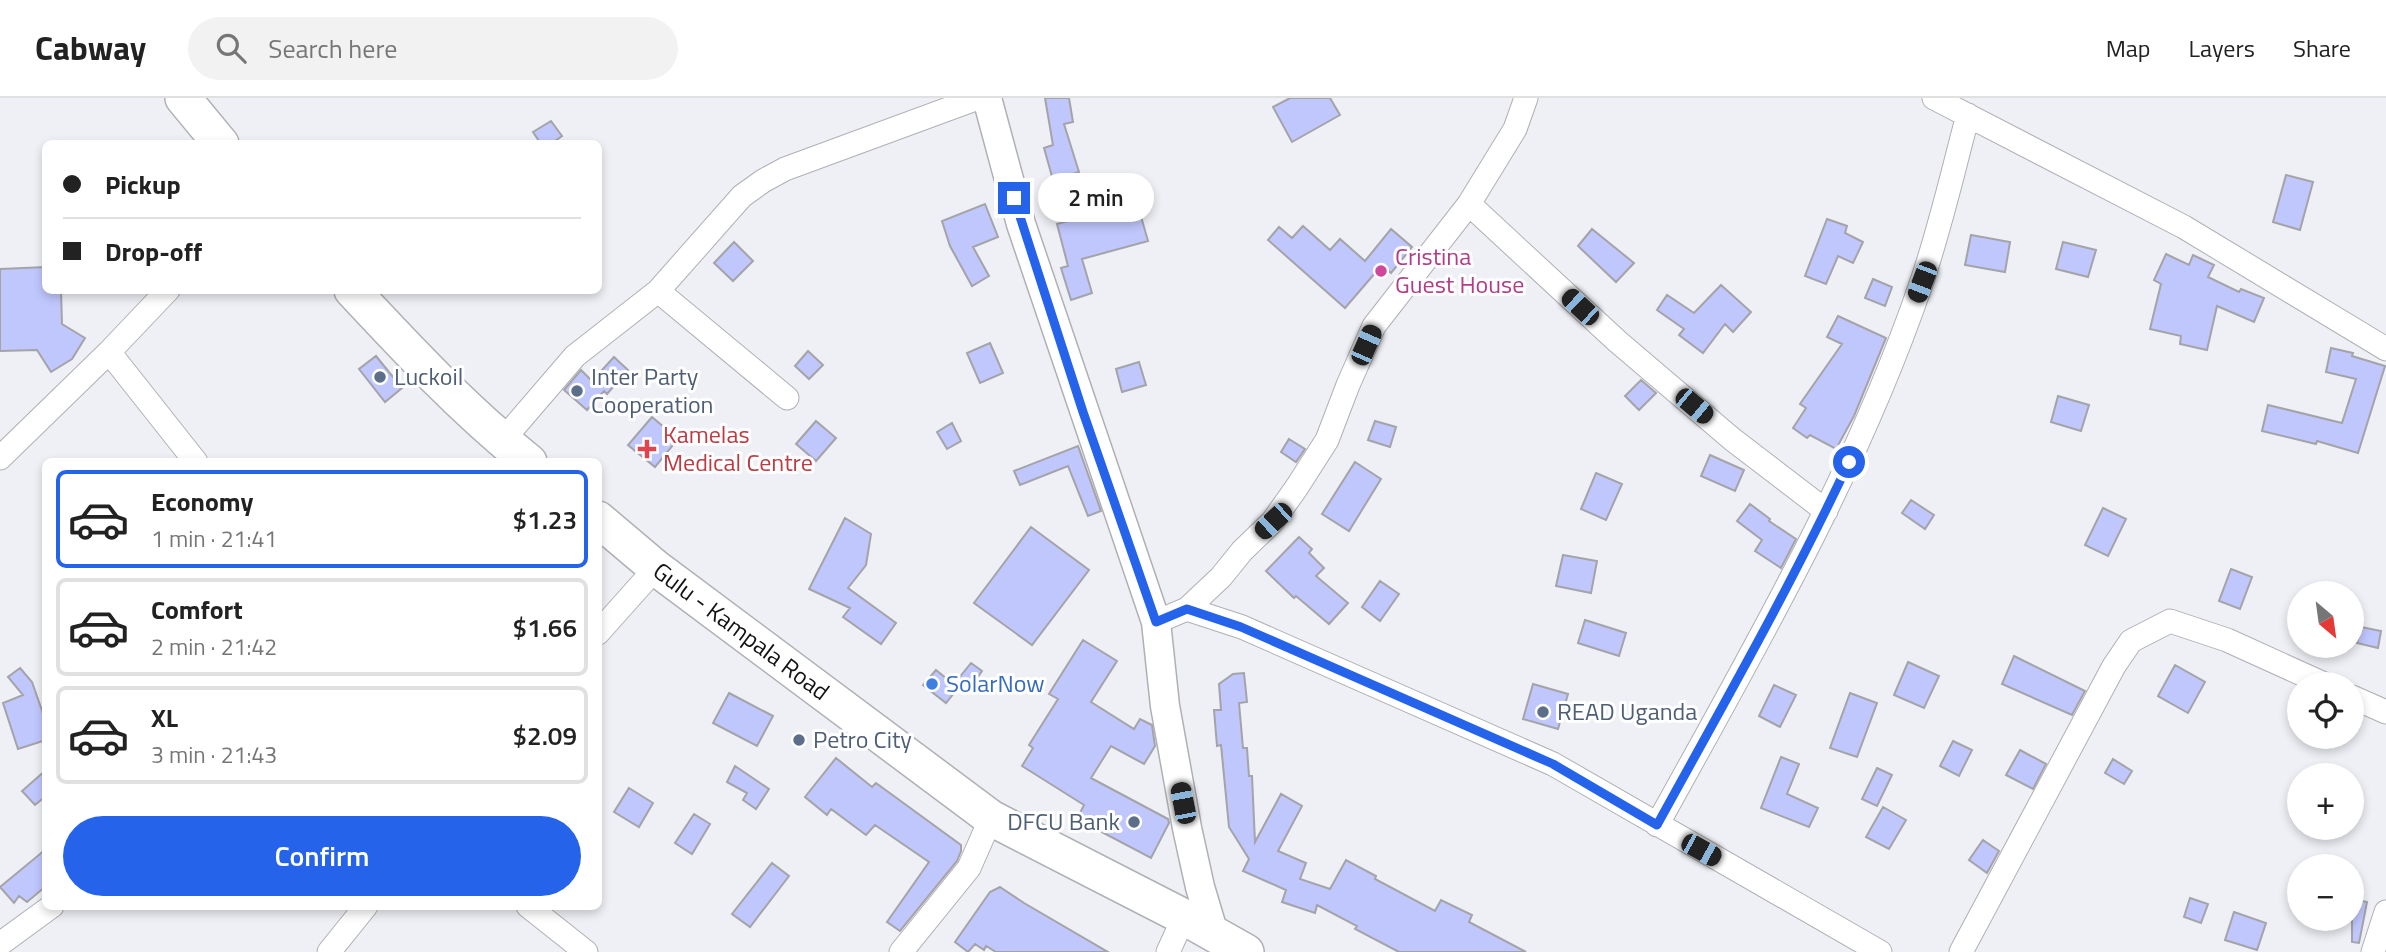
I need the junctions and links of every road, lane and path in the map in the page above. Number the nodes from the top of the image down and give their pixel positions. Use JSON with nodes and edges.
{"nodes":[{"id":1,"x":183,"y":98,"type":"edge"},
{"id":2,"x":978,"y":98,"type":"edge"},
{"id":3,"x":987,"y":98,"type":"edge"},
{"id":4,"x":1526,"y":98,"type":"edge"},
{"id":5,"x":1934,"y":98,"type":"edge"},
{"id":6,"x":1968,"y":115,"type":"junction"},
{"id":7,"x":218,"y":140,"type":"edge"},
{"id":8,"x":1469,"y":204,"type":"junction"},
{"id":9,"x":658,"y":291,"type":"junction"},
{"id":10,"x":164,"y":294,"type":"edge"},
{"id":11,"x":356,"y":294,"type":"edge"},
{"id":12,"x":2386,"y":349,"type":"edge"},
{"id":13,"x":109,"y":352,"type":"junction"},
{"id":14,"x":787,"y":398,"type":"dead end"},
{"id":15,"x":502,"y":440,"type":"junction"},
{"id":16,"x":0,"y":458,"type":"edge"},
{"id":17,"x":193,"y":458,"type":"edge"},
{"id":18,"x":524,"y":458,"type":"edge"},
{"id":19,"x":1826,"y":511,"type":"junction"},
{"id":20,"x":602,"y":522,"type":"edge"},
{"id":21,"x":656,"y":568,"type":"junction"},
{"id":22,"x":1187,"y":609,"type":"junction"},
{"id":23,"x":1156,"y":622,"type":"junction"},
{"id":24,"x":602,"y":629,"type":"edge"},
{"id":25,"x":2298,"y":672,"type":"edge"},
{"id":26,"x":2364,"y":702,"type":"edge"},
{"id":27,"x":2386,"y":712,"type":"edge"},
{"id":28,"x":991,"y":818,"type":"junction"},
{"id":29,"x":1657,"y":825,"type":"junction"},
{"id":30,"x":47,"y":910,"type":"edge"},
{"id":31,"x":363,"y":910,"type":"edge"},
{"id":32,"x":533,"y":910,"type":"edge"},
{"id":33,"x":2386,"y":912,"type":"edge"},
{"id":34,"x":1184,"y":917,"type":"junction"},
{"id":35,"x":1214,"y":934,"type":"junction"},
{"id":36,"x":0,"y":944,"type":"edge"},
{"id":37,"x":329,"y":952,"type":"edge"},
{"id":38,"x":586,"y":952,"type":"edge"},
{"id":39,"x":901,"y":952,"type":"edge"},
{"id":40,"x":1167,"y":952,"type":"edge"},
{"id":41,"x":1246,"y":952,"type":"edge"},
{"id":42,"x":1880,"y":952,"type":"edge"},
{"id":43,"x":1961,"y":952,"type":"edge"},
{"id":44,"x":2374,"y":952,"type":"edge"}],
"edges":[{"from":1,"to":7,"type":"main road"},
{"from":2,"to":9,"type":"street"},
{"from":3,"to":23,"type":"street"},
{"from":4,"to":8,"type":"street"},
{"from":5,"to":6,"type":"street"},
{"from":6,"to":12,"type":"street"},
{"from":6,"to":19,"type":"street"},
{"from":8,"to":19,"type":"street"},
{"from":8,"to":22,"type":"street"},
{"from":9,"to":14,"type":"street"},
{"from":9,"to":15,"type":"street"},
{"from":10,"to":13,"type":"street"},
{"from":11,"to":15,"type":"main road"},
{"from":13,"to":16,"type":"street"},
{"from":13,"to":17,"type":"street"},
{"from":15,"to":18,"type":"main road"},
{"from":19,"to":29,"type":"street"},
{"from":20,"to":21,"type":"main road","name":"Gulu - Kampala Road"},
{"from":21,"to":24,"type":"street"},
{"from":21,"to":28,"type":"main road","name":"Gulu - Kampala Road"},
{"from":22,"to":23,"type":"street"},
{"from":22,"to":29,"type":"street"},
{"from":23,"to":35,"type":"street"},
{"from":25,"to":43,"type":"street"},
{"from":26,"to":27,"type":"street"},
{"from":28,"to":34,"type":"main road","name":"Gulu - Kampala Road"},
{"from":28,"to":39,"type":"street"},
{"from":29,"to":42,"type":"street"},
{"from":30,"to":36,"type":"street"},
{"from":31,"to":37,"type":"street"},
{"from":32,"to":38,"type":"street"},
{"from":33,"to":44,"type":"street"},
{"from":34,"to":35,"type":"main road","name":"Gulu - Kampala Road"},
{"from":34,"to":40,"type":"street"},
{"from":35,"to":41,"type":"main road","name":"Gulu - Kampala Road"}]}
